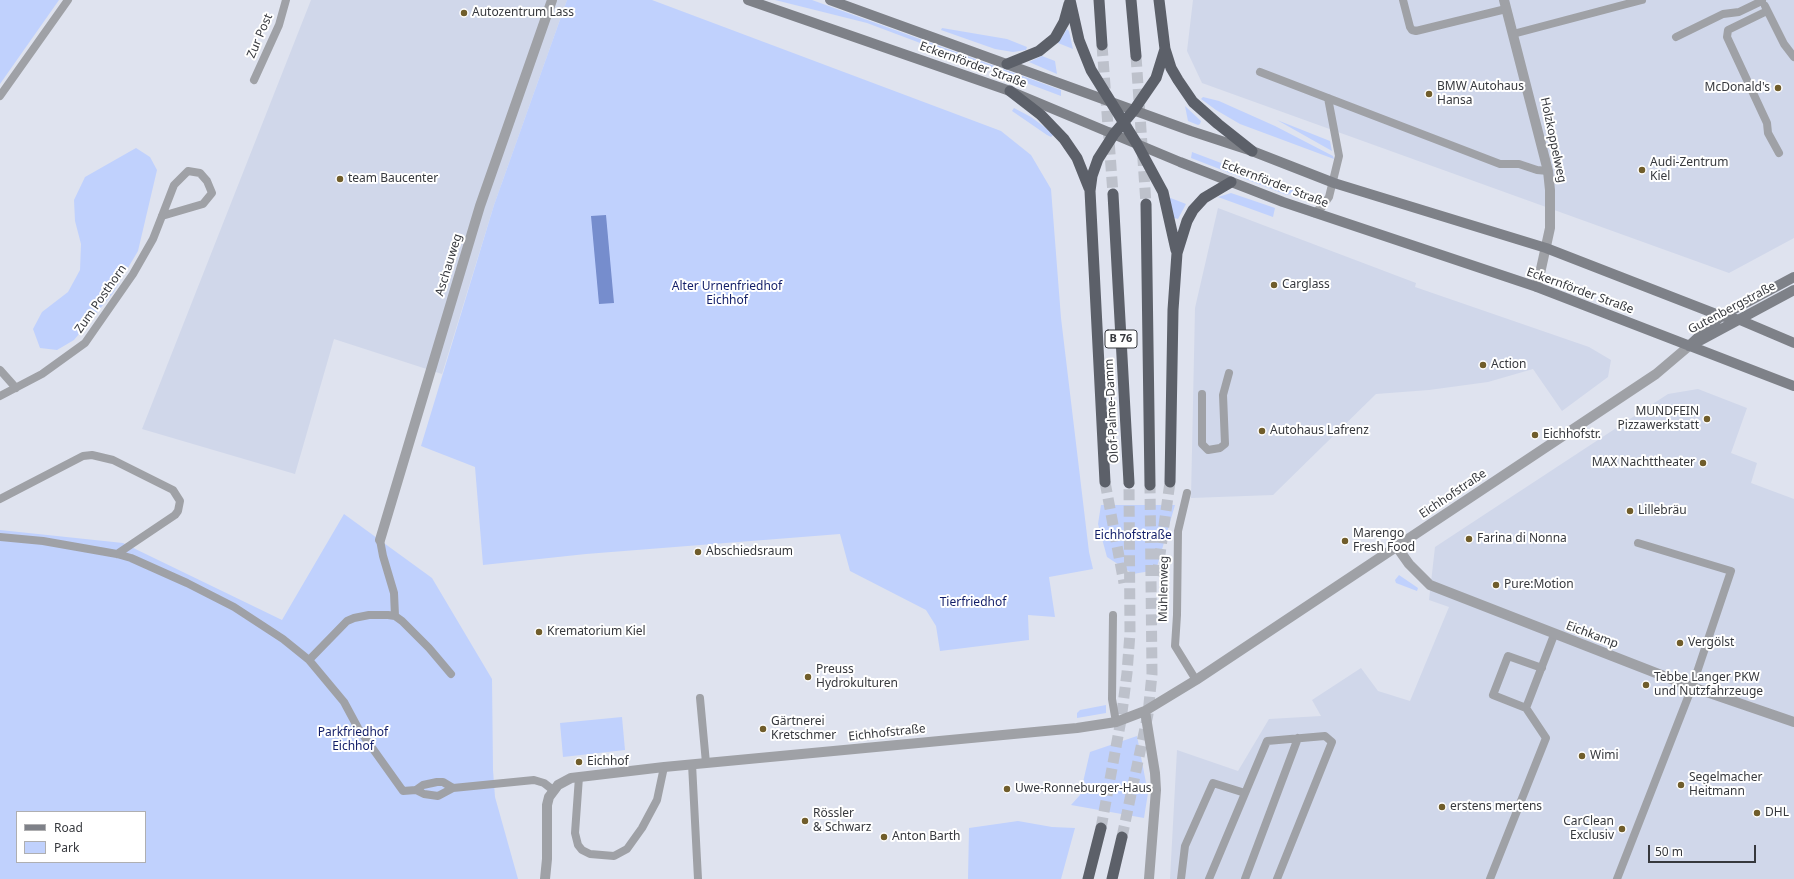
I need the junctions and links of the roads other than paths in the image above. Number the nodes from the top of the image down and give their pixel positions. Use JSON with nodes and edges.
{"nodes":[{"id":1,"x":68,"y":0,"type":"edge"},
{"id":2,"x":286,"y":0,"type":"edge"},
{"id":3,"x":552,"y":0,"type":"edge"},
{"id":4,"x":748,"y":0,"type":"edge"},
{"id":5,"x":830,"y":0,"type":"edge"},
{"id":6,"x":1099,"y":0,"type":"edge"},
{"id":7,"x":1131,"y":0,"type":"edge"},
{"id":8,"x":1159,"y":0,"type":"edge"},
{"id":9,"x":1403,"y":0,"type":"edge"},
{"id":10,"x":1642,"y":0,"type":"edge"},
{"id":11,"x":1070,"y":1,"type":"edge"},
{"id":12,"x":1762,"y":1,"type":"edge"},
{"id":13,"x":1505,"y":4,"type":"edge"},
{"id":14,"x":1767,"y":11,"type":"junction"},
{"id":15,"x":1513,"y":34,"type":"junction"},
{"id":16,"x":1676,"y":38,"type":"dead end"},
{"id":17,"x":1102,"y":45,"type":"tunnel mouth"},
{"id":18,"x":1164,"y":49,"type":"junction"},
{"id":19,"x":1136,"y":56,"type":"tunnel mouth"},
{"id":20,"x":1794,"y":58,"type":"edge"},
{"id":21,"x":1007,"y":64,"type":"junction"},
{"id":22,"x":1260,"y":72,"type":"dead end"},
{"id":23,"x":254,"y":80,"type":"dead end"},
{"id":24,"x":1010,"y":91,"type":"junction"},
{"id":25,"x":0,"y":96,"type":"edge"},
{"id":26,"x":1328,"y":98,"type":"junction"},
{"id":27,"x":1110,"y":102,"type":"junction"},
{"id":28,"x":1134,"y":110,"type":"junction"},
{"id":29,"x":1124,"y":123,"type":"junction"},
{"id":30,"x":1114,"y":134,"type":"junction"},
{"id":31,"x":1137,"y":144,"type":"junction"},
{"id":32,"x":1252,"y":151,"type":"junction"},
{"id":33,"x":1779,"y":153,"type":"dead end"},
{"id":34,"x":1548,"y":171,"type":"junction"},
{"id":35,"x":1231,"y":182,"type":"junction"},
{"id":36,"x":1334,"y":183,"type":"junction"},
{"id":37,"x":1090,"y":191,"type":"junction"},
{"id":38,"x":1112,"y":194,"type":"tunnel mouth"},
{"id":39,"x":1146,"y":204,"type":"tunnel mouth"},
{"id":40,"x":1314,"y":213,"type":"junction"},
{"id":41,"x":162,"y":216,"type":"junction"},
{"id":42,"x":1546,"y":248,"type":"junction"},
{"id":43,"x":1177,"y":253,"type":"junction"},
{"id":44,"x":1794,"y":276,"type":"edge"},
{"id":45,"x":1537,"y":288,"type":"junction"},
{"id":46,"x":1794,"y":290,"type":"edge"},
{"id":47,"x":1721,"y":316,"type":"junction"},
{"id":48,"x":1740,"y":320,"type":"junction"},
{"id":49,"x":1794,"y":343,"type":"edge"},
{"id":50,"x":1689,"y":346,"type":"junction"},
{"id":51,"x":0,"y":370,"type":"edge"},
{"id":52,"x":1228,"y":373,"type":"dead end"},
{"id":53,"x":1794,"y":386,"type":"edge"},
{"id":54,"x":16,"y":388,"type":"junction"},
{"id":55,"x":1202,"y":394,"type":"dead end"},
{"id":56,"x":0,"y":396,"type":"edge"},
{"id":57,"x":1105,"y":482,"type":"tunnel mouth"},
{"id":58,"x":1170,"y":482,"type":"tunnel mouth"},
{"id":59,"x":1129,"y":483,"type":"tunnel mouth"},
{"id":60,"x":1150,"y":485,"type":"tunnel mouth"},
{"id":61,"x":1186,"y":493,"type":"dead end"},
{"id":62,"x":0,"y":499,"type":"edge"},
{"id":63,"x":0,"y":536,"type":"edge"},
{"id":64,"x":380,"y":540,"type":"joint"},
{"id":65,"x":1638,"y":543,"type":"dead end"},
{"id":66,"x":1397,"y":547,"type":"junction"},
{"id":67,"x":116,"y":554,"type":"junction"},
{"id":68,"x":1113,"y":615,"type":"dead end"},
{"id":69,"x":395,"y":616,"type":"junction"},
{"id":70,"x":1554,"y":634,"type":"junction"},
{"id":71,"x":309,"y":660,"type":"junction"},
{"id":72,"x":1542,"y":668,"type":"junction"},
{"id":73,"x":450,"y":674,"type":"dead end"},
{"id":74,"x":1196,"y":680,"type":"junction"},
{"id":75,"x":1692,"y":687,"type":"junction"},
{"id":76,"x":700,"y":698,"type":"dead end"},
{"id":77,"x":1526,"y":708,"type":"junction"},
{"id":78,"x":1145,"y":711,"type":"junction"},
{"id":79,"x":1116,"y":722,"type":"junction"},
{"id":80,"x":1794,"y":722,"type":"edge"},
{"id":81,"x":1298,"y":738,"type":"junction"},
{"id":82,"x":706,"y":763,"type":"junction"},
{"id":83,"x":692,"y":764,"type":"junction"},
{"id":84,"x":664,"y":767,"type":"junction"},
{"id":85,"x":579,"y":777,"type":"junction"},
{"id":86,"x":453,"y":788,"type":"junction"},
{"id":87,"x":416,"y":790,"type":"junction"},
{"id":88,"x":553,"y":790,"type":"junction"},
{"id":89,"x":1245,"y":793,"type":"junction"},
{"id":90,"x":1101,"y":828,"type":"tunnel mouth"},
{"id":91,"x":1122,"y":837,"type":"tunnel mouth"},
{"id":92,"x":545,"y":879,"type":"edge"},
{"id":93,"x":698,"y":879,"type":"edge"},
{"id":94,"x":1088,"y":879,"type":"edge"},
{"id":95,"x":1112,"y":879,"type":"edge"},
{"id":96,"x":1149,"y":879,"type":"edge"},
{"id":97,"x":1181,"y":879,"type":"edge"},
{"id":98,"x":1210,"y":879,"type":"edge"},
{"id":99,"x":1245,"y":879,"type":"edge"},
{"id":100,"x":1277,"y":879,"type":"edge"},
{"id":101,"x":1490,"y":879,"type":"edge"},
{"id":102,"x":1617,"y":879,"type":"edge"}],
"edges":[{"from":1,"to":25,"type":"lane"},
{"from":2,"to":23,"type":"lane","name":"Zur Post"},
{"from":3,"to":64,"type":"street","name":"Aschauweg"},
{"from":4,"to":24,"type":"main road","name":"Eckernförder Straße"},
{"from":5,"to":21,"type":"main road","name":"Eckernförder Straße"},
{"from":6,"to":17,"type":"highway"},
{"from":7,"to":19,"type":"highway"},
{"from":8,"to":18,"type":"highway"},
{"from":9,"to":13,"type":"lane"},
{"from":10,"to":15,"type":"lane"},
{"from":11,"to":21,"type":"highway"},
{"from":11,"to":27,"type":"highway"},
{"from":12,"to":14,"type":"lane"},
{"from":12,"to":16,"type":"lane"},
{"from":13,"to":15,"type":"street","name":"Holzkoppelweg"},
{"from":14,"to":20,"type":"lane"},
{"from":14,"to":33,"type":"lane"},
{"from":15,"to":34,"type":"street","name":"Holzkoppelweg"},
{"from":18,"to":28,"type":"highway"},
{"from":18,"to":32,"type":"highway"},
{"from":21,"to":27,"type":"main road","name":"Eckernförder Straße"},
{"from":22,"to":26,"type":"lane"},
{"from":24,"to":30,"type":"main road","name":"Eckernförder Straße"},
{"from":24,"to":37,"type":"highway"},
{"from":26,"to":34,"type":"lane"},
{"from":26,"to":36,"type":"lane"},
{"from":27,"to":28,"type":"main road","name":"Eckernförder Straße"},
{"from":27,"to":29,"type":"highway"},
{"from":28,"to":29,"type":"highway"},
{"from":28,"to":32,"type":"main road","name":"Eckernförder Straße"},
{"from":29,"to":30,"type":"highway"},
{"from":29,"to":31,"type":"highway"},
{"from":30,"to":31,"type":"main road","name":"Eckernförder Straße"},
{"from":30,"to":37,"type":"highway"},
{"from":31,"to":35,"type":"main road","name":"Eckernförder Straße"},
{"from":31,"to":43,"type":"highway"},
{"from":32,"to":36,"type":"main road","name":"Eckernförder Straße"},
{"from":34,"to":42,"type":"street","name":"Holzkoppelweg"},
{"from":35,"to":40,"type":"main road","name":"Eckernförder Straße"},
{"from":35,"to":43,"type":"highway"},
{"from":36,"to":40,"type":"lane"},
{"from":36,"to":42,"type":"main road","name":"Eckernförder Straße"},
{"from":37,"to":57,"type":"highway"},
{"from":38,"to":59,"type":"highway","name":"Olof-Palme-Damm","number":"B 76"},
{"from":39,"to":60,"type":"highway","number":"B 76"},
{"from":40,"to":45,"type":"main road","name":"Eckernförder Straße"},
{"from":41,"to":41,"type":"lane","name":"Zum Posthorn"},
{"from":41,"to":54,"type":"lane","name":"Zum Posthorn"},
{"from":42,"to":45,"type":"street","name":"Holzkoppelweg"},
{"from":42,"to":47,"type":"main road","name":"Eckernförder Straße"},
{"from":43,"to":58,"type":"highway"},
{"from":44,"to":47,"type":"main road","name":"Gutenbergstraße"},
{"from":45,"to":50,"type":"main road","name":"Eckernförder Straße"},
{"from":46,"to":48,"type":"main road","name":"Gutenbergstraße"},
{"from":47,"to":48,"type":"main road","name":"Eckernförder Straße"},
{"from":47,"to":50,"type":"main road","name":"Gutenbergstraße"},
{"from":48,"to":49,"type":"main road","name":"Eckernförder Straße"},
{"from":48,"to":50,"type":"main road","name":"Gutenbergstraße"},
{"from":50,"to":53,"type":"main road","name":"Eckernförder Straße"},
{"from":50,"to":66,"type":"street","name":"Eichhofstraße"},
{"from":51,"to":54,"type":"lane"},
{"from":52,"to":55,"type":"lane"},
{"from":54,"to":56,"type":"lane","name":"Zum Posthorn"},
{"from":61,"to":74,"type":"lane","name":"Mühlenweg"},
{"from":62,"to":67,"type":"lane"},
{"from":63,"to":67,"type":"lane"},
{"from":64,"to":69,"type":"lane"},
{"from":65,"to":75,"type":"lane"},
{"from":66,"to":70,"type":"street","name":"Eichkamp"},
{"from":66,"to":74,"type":"street","name":"Eichhofstraße"},
{"from":67,"to":71,"type":"lane"},
{"from":68,"to":79,"type":"lane"},
{"from":69,"to":71,"type":"lane"},
{"from":69,"to":73,"type":"lane"},
{"from":70,"to":72,"type":"lane"},
{"from":70,"to":75,"type":"street","name":"Eichkamp"},
{"from":71,"to":87,"type":"lane"},
{"from":72,"to":77,"type":"lane"},
{"from":72,"to":77,"type":"lane"},
{"from":74,"to":78,"type":"street","name":"Eichhofstraße"},
{"from":75,"to":80,"type":"street","name":"Eichkamp"},
{"from":75,"to":102,"type":"lane"},
{"from":76,"to":82,"type":"lane"},
{"from":77,"to":101,"type":"lane"},
{"from":78,"to":79,"type":"street","name":"Eichhofstraße"},
{"from":78,"to":96,"type":"street"},
{"from":79,"to":82,"type":"street","name":"Eichhofstraße"},
{"from":81,"to":89,"type":"lane"},
{"from":81,"to":99,"type":"lane"},
{"from":81,"to":100,"type":"lane"},
{"from":82,"to":83,"type":"street","name":"Eichhofstraße"},
{"from":83,"to":84,"type":"street","name":"Eichhofstraße"},
{"from":83,"to":93,"type":"lane"},
{"from":84,"to":85,"type":"street","name":"Eichhofstraße"},
{"from":84,"to":85,"type":"lane"},
{"from":85,"to":88,"type":"street","name":"Eichhofstraße"},
{"from":86,"to":87,"type":"lane"},
{"from":86,"to":87,"type":"lane"},
{"from":86,"to":88,"type":"lane"},
{"from":88,"to":92,"type":"street"},
{"from":89,"to":97,"type":"lane"},
{"from":89,"to":98,"type":"lane"},
{"from":90,"to":94,"type":"highway"},
{"from":91,"to":95,"type":"highway"}]}
